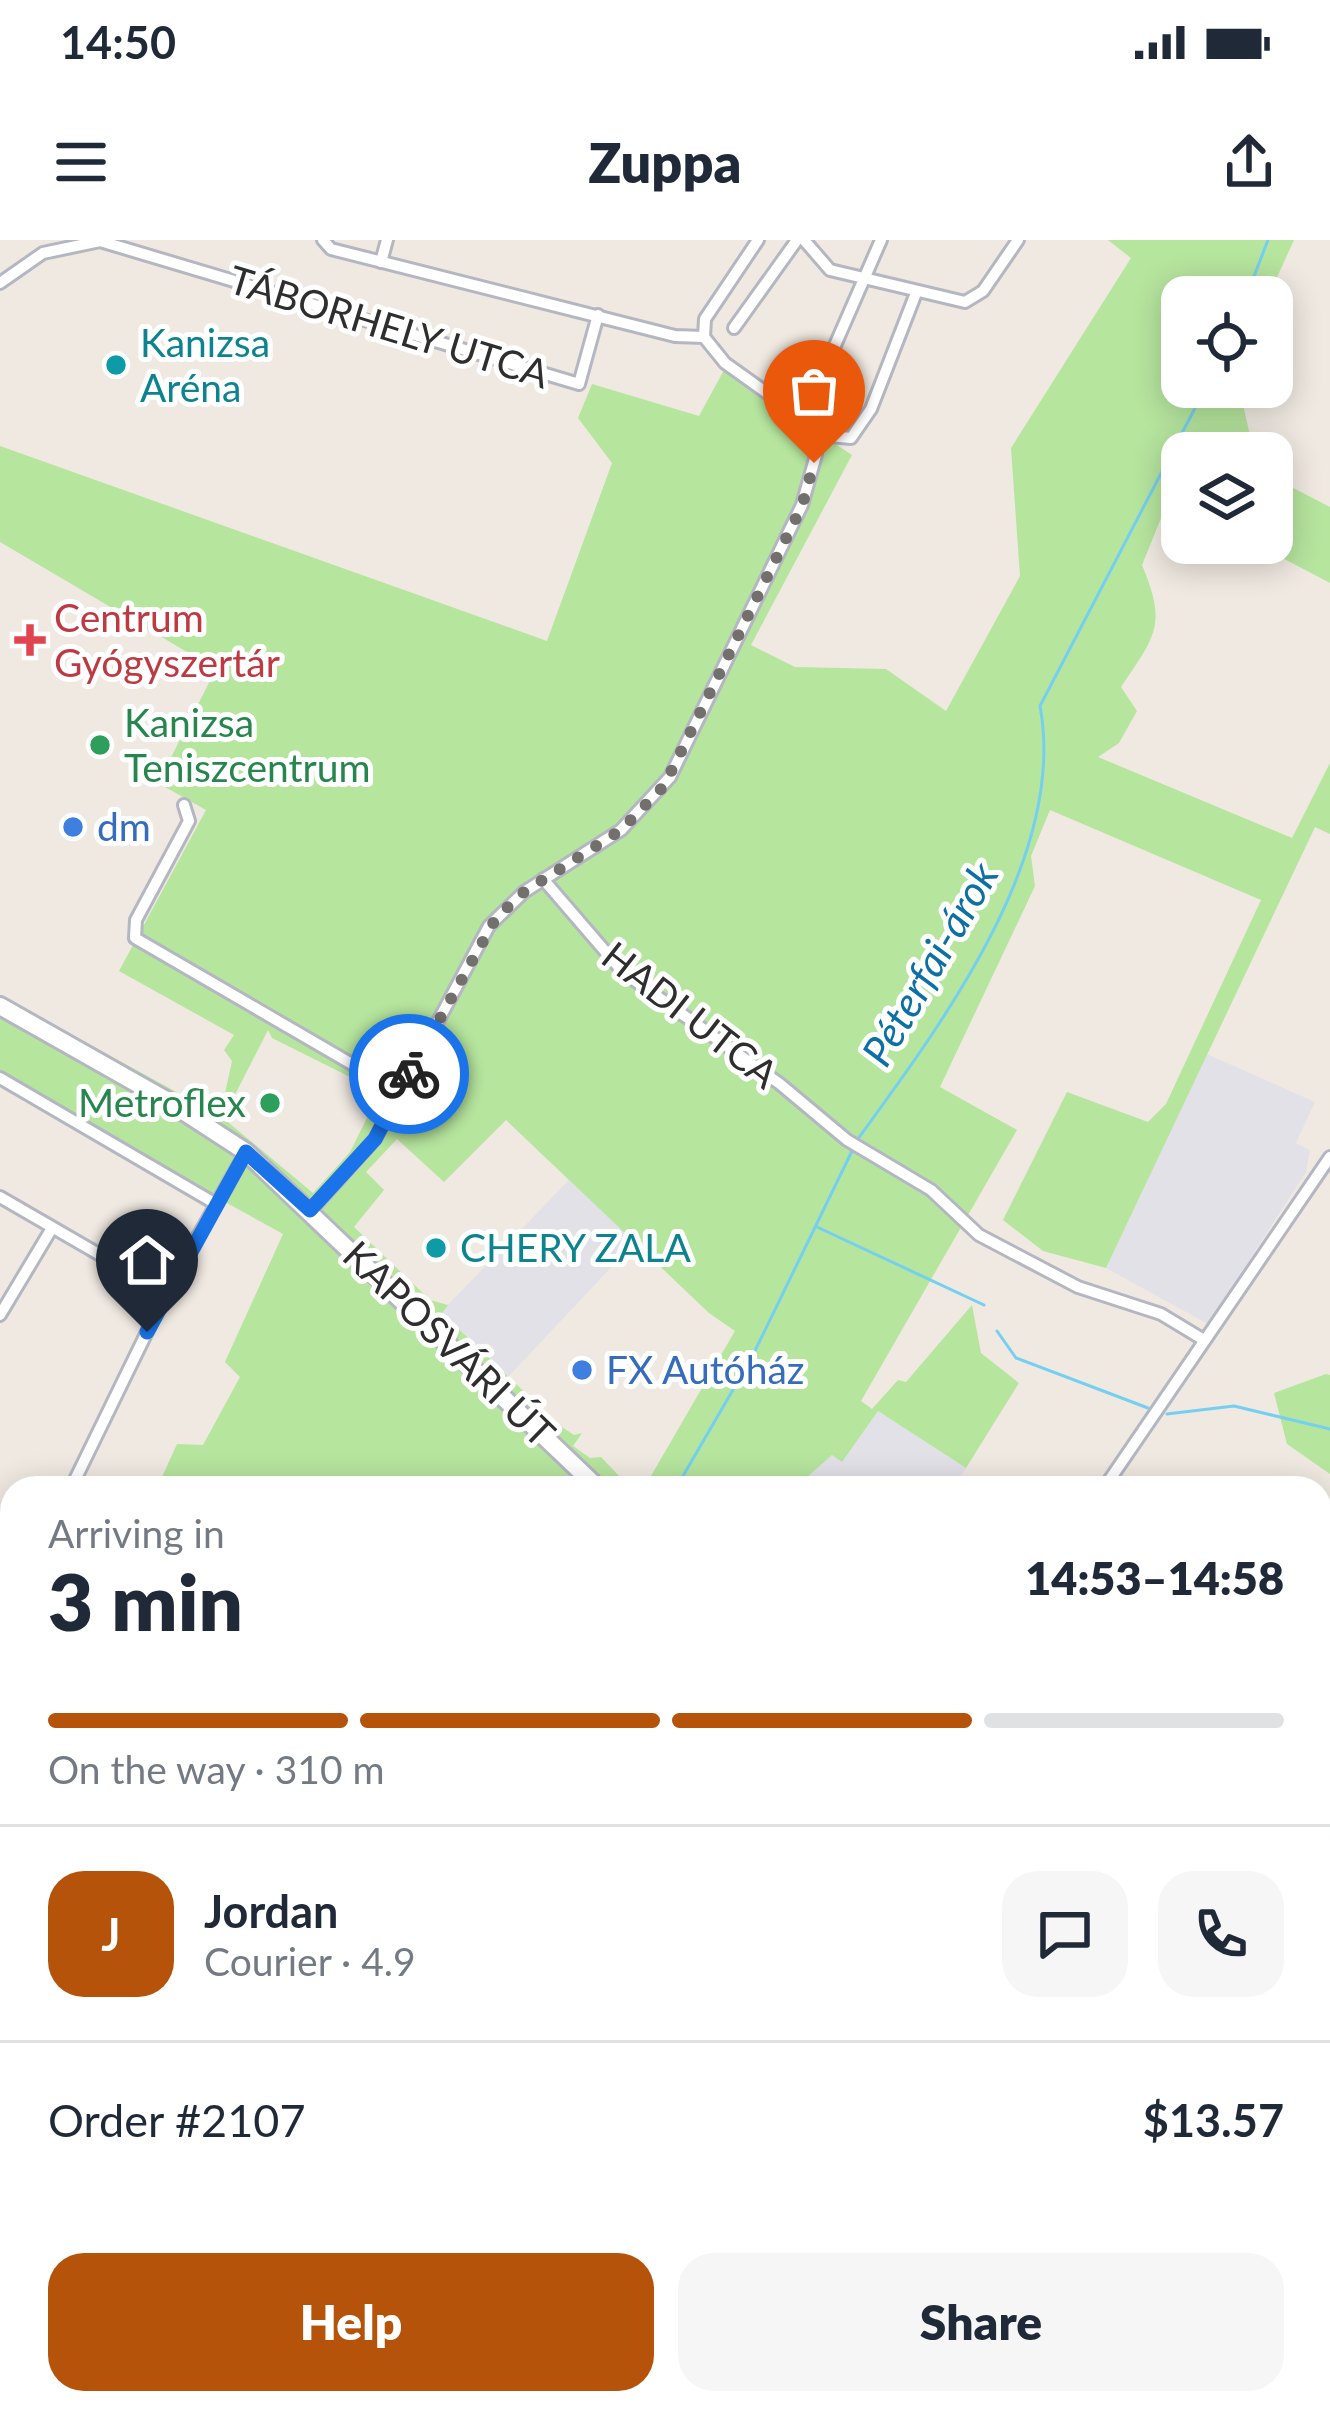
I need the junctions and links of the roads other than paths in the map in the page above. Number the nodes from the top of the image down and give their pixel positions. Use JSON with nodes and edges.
{"nodes":[{"id":1,"x":323,"y":240,"type":"edge"},
{"id":2,"x":387,"y":240,"type":"edge"},
{"id":3,"x":758,"y":240,"type":"edge"},
{"id":4,"x":801,"y":240,"type":"edge"},
{"id":5,"x":881,"y":240,"type":"edge"},
{"id":6,"x":1018,"y":240,"type":"edge"},
{"id":7,"x":381,"y":262,"type":"junction"},
{"id":8,"x":865,"y":279,"type":"junction"},
{"id":9,"x":0,"y":283,"type":"edge"},
{"id":10,"x":916,"y":293,"type":"junction"},
{"id":11,"x":598,"y":315,"type":"junction"},
{"id":12,"x":734,"y":328,"type":"dead end"},
{"id":13,"x":704,"y":337,"type":"junction"},
{"id":14,"x":812,"y":398,"type":"dead end"},
{"id":15,"x":816,"y":428,"type":"junction"},
{"id":16,"x":184,"y":805,"type":"dead end"},
{"id":17,"x":543,"y":879,"type":"junction"},
{"id":18,"x":0,"y":1006,"type":"edge"},
{"id":19,"x":0,"y":1078,"type":"edge"},
{"id":20,"x":400,"y":1092,"type":"junction"},
{"id":21,"x":246,"y":1152,"type":"junction"},
{"id":22,"x":1330,"y":1157,"type":"edge"},
{"id":23,"x":0,"y":1197,"type":"edge"},
{"id":24,"x":216,"y":1204,"type":"junction"},
{"id":25,"x":310,"y":1210,"type":"junction"},
{"id":26,"x":52,"y":1228,"type":"junction"},
{"id":27,"x":166,"y":1293,"type":"junction"},
{"id":28,"x":0,"y":1316,"type":"edge"},
{"id":29,"x":1204,"y":1340,"type":"junction"},
{"id":30,"x":77,"y":1476,"type":"edge"},
{"id":31,"x":586,"y":1476,"type":"edge"},
{"id":32,"x":1112,"y":1476,"type":"edge"}],
"edges":[{"from":1,"to":7,"type":"street"},
{"from":2,"to":7,"type":"street"},
{"from":3,"to":13,"type":"street"},
{"from":4,"to":8,"type":"street"},
{"from":4,"to":12,"type":"street"},
{"from":5,"to":8,"type":"street"},
{"from":6,"to":10,"type":"street"},
{"from":7,"to":11,"type":"street"},
{"from":8,"to":10,"type":"street"},
{"from":8,"to":14,"type":"street"},
{"from":9,"to":11,"type":"street","name":"TÁBORHELY UTCA"},
{"from":10,"to":15,"type":"street"},
{"from":11,"to":13,"type":"street"},
{"from":13,"to":15,"type":"street"},
{"from":15,"to":17,"type":"street"},
{"from":16,"to":20,"type":"street"},
{"from":17,"to":20,"type":"street"},
{"from":17,"to":29,"type":"street","name":"HADI UTCA"},
{"from":18,"to":21,"type":"main road","name":"KAPOSVÁRI ÚT"},
{"from":19,"to":24,"type":"street"},
{"from":20,"to":25,"type":"street"},
{"from":21,"to":24,"type":"street"},
{"from":21,"to":25,"type":"main road","name":"KAPOSVÁRI ÚT"},
{"from":22,"to":29,"type":"street"},
{"from":23,"to":26,"type":"street"},
{"from":24,"to":27,"type":"street"},
{"from":25,"to":31,"type":"main road","name":"KAPOSVÁRI ÚT"},
{"from":26,"to":27,"type":"street"},
{"from":26,"to":28,"type":"street"},
{"from":27,"to":30,"type":"street"},
{"from":29,"to":32,"type":"street"}]}
